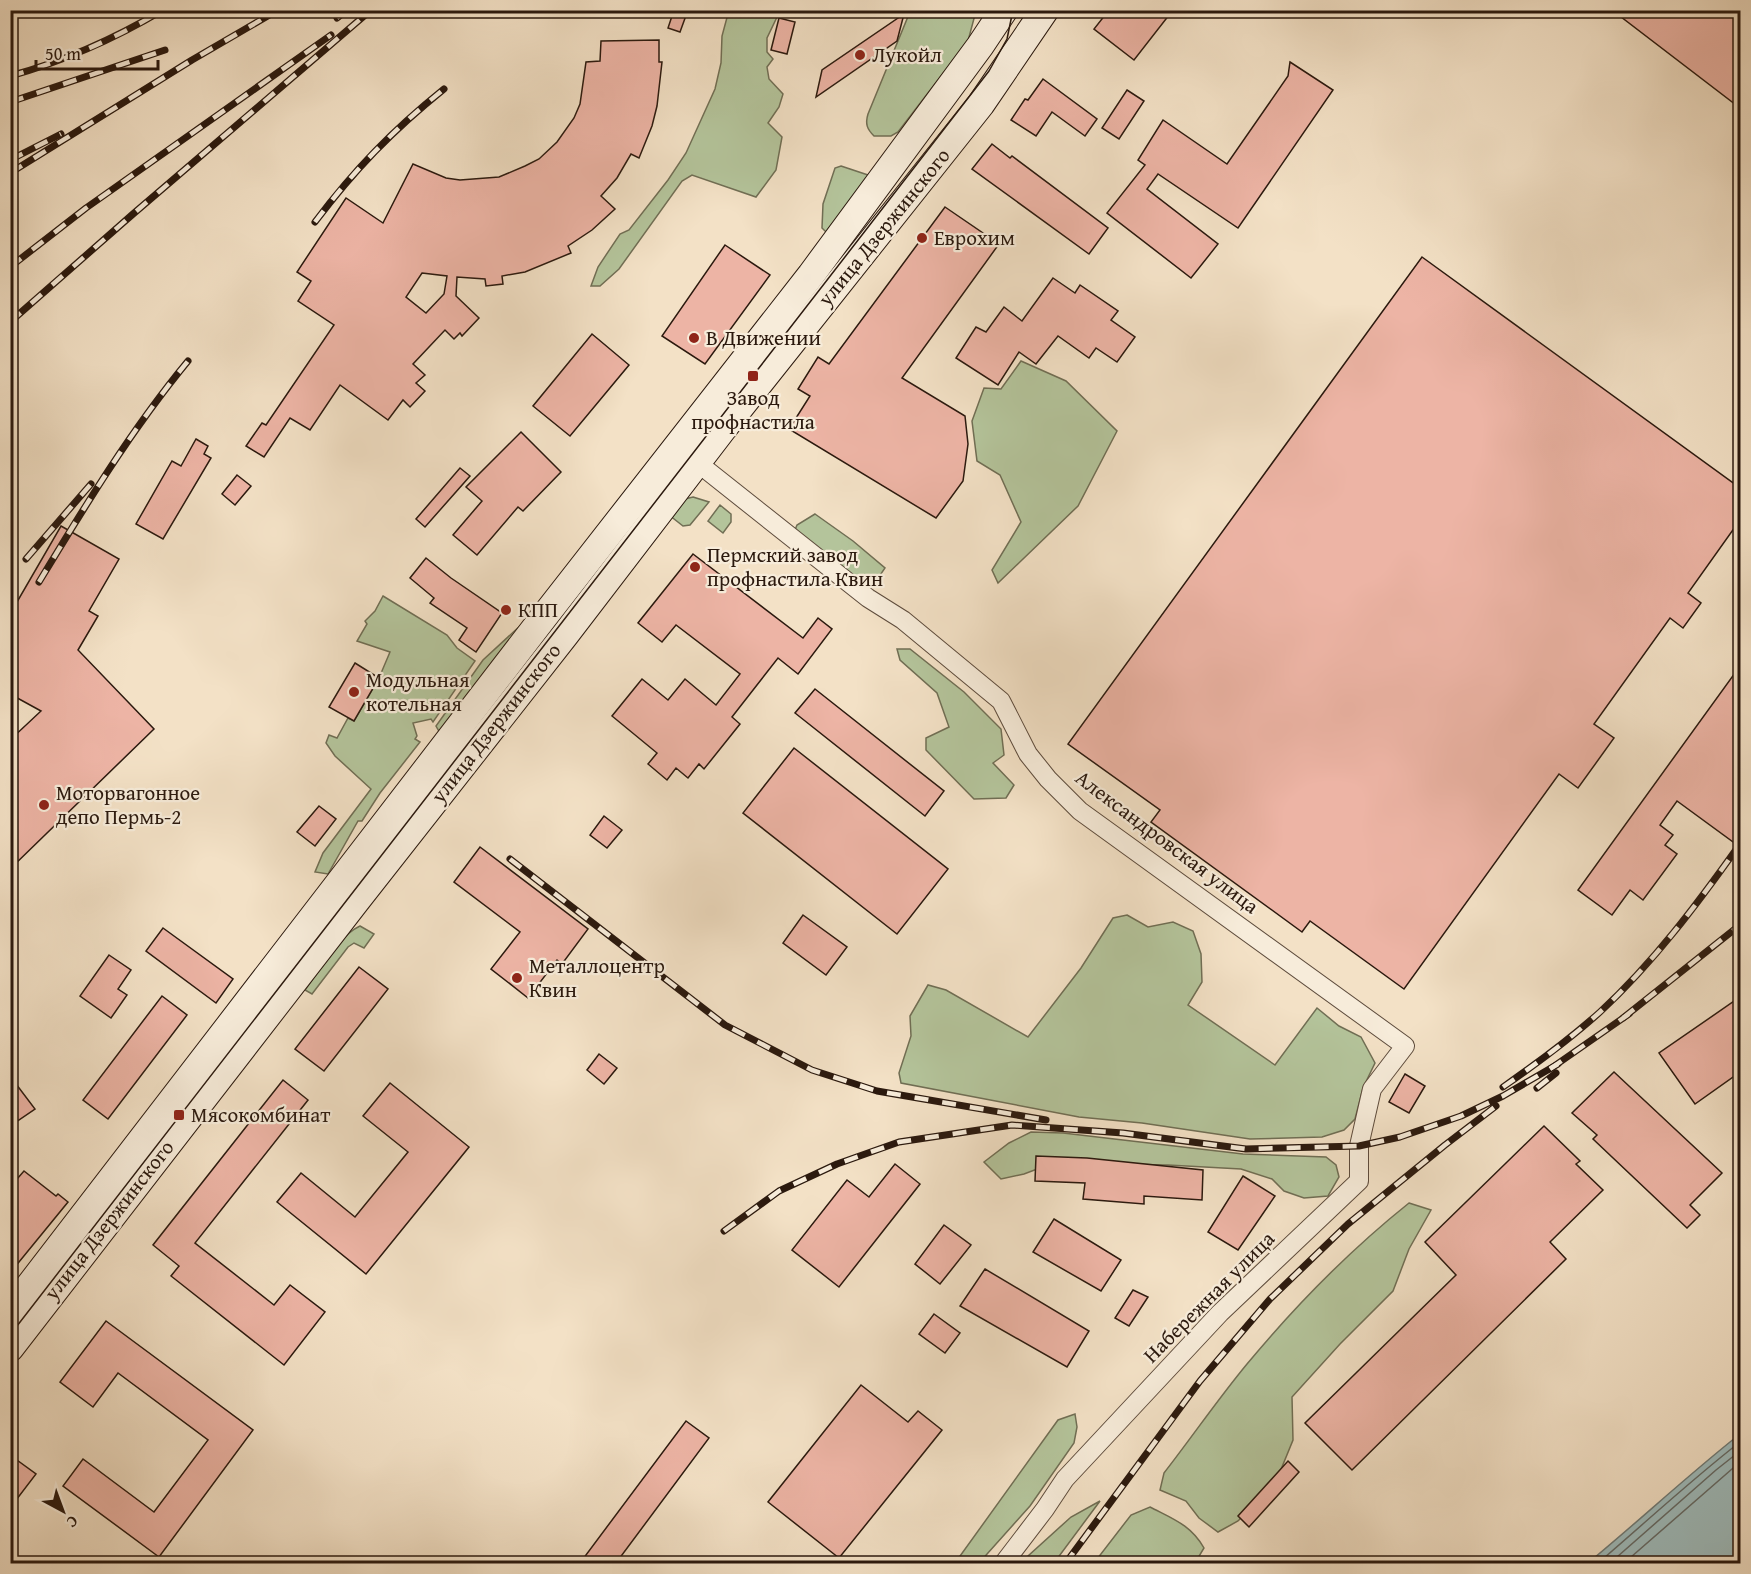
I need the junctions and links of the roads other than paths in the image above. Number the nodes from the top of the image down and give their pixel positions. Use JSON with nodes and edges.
{"nodes":[{"id":1,"x":1004,"y":10,"type":"edge"},
{"id":2,"x":1045,"y":10,"type":"edge"},
{"id":3,"x":687,"y":454,"type":"junction"},
{"id":4,"x":1405,"y":1046,"type":"joint"},
{"id":5,"x":10,"y":1311,"type":"edge"},
{"id":6,"x":10,"y":1348,"type":"edge"},
{"id":7,"x":1003,"y":1563,"type":"edge"}],
"edges":[{"from":1,"to":3,"type":"main road","name":"улица Дзержинского"},
{"from":2,"to":3,"type":"main road","name":"улица Дзержинского"},
{"from":3,"to":4,"type":"street","name":"Александровская улица"},
{"from":3,"to":5,"type":"main road","name":"улица Дзержинского"},
{"from":3,"to":6,"type":"main road","name":"улица Дзержинского"},
{"from":4,"to":7,"type":"street","name":"Набережная улица"}]}
